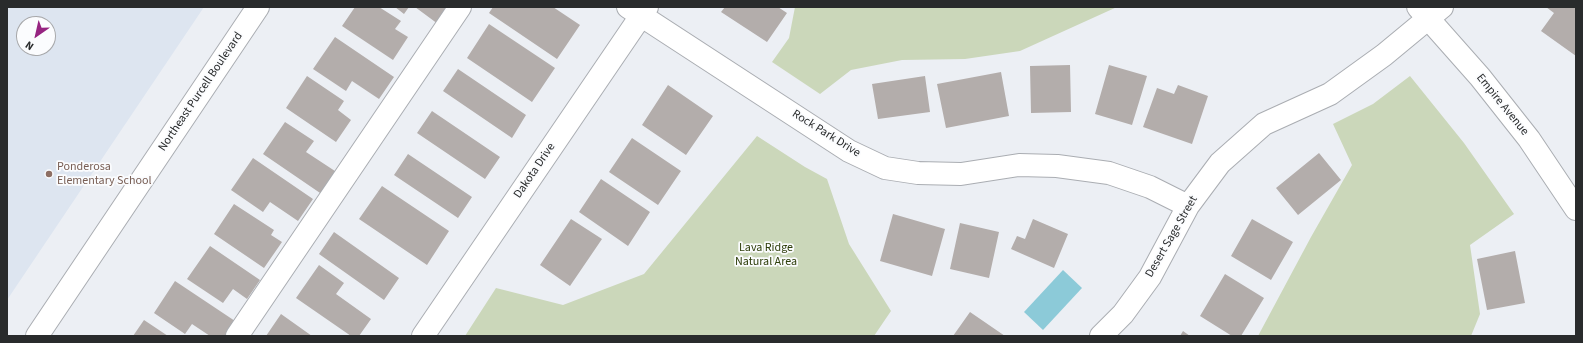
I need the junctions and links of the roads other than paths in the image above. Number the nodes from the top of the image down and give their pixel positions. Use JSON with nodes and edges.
{"nodes":[{"id":1,"x":258,"y":7,"type":"edge"},
{"id":2,"x":460,"y":7,"type":"edge"},
{"id":3,"x":639,"y":10,"type":"edge"},
{"id":4,"x":1429,"y":11,"type":"edge"},
{"id":5,"x":1188,"y":206,"type":"junction"},
{"id":6,"x":1576,"y":209,"type":"edge"},
{"id":7,"x":37,"y":336,"type":"edge"},
{"id":8,"x":237,"y":336,"type":"edge"},
{"id":9,"x":423,"y":336,"type":"edge"},
{"id":10,"x":1102,"y":336,"type":"edge"}],
"edges":[{"from":1,"to":7,"type":"main road","name":"Northeast Purcell Boulevard"},
{"from":2,"to":8,"type":"main road"},
{"from":3,"to":5,"type":"main road","name":"Rock Park Drive"},
{"from":3,"to":9,"type":"main road","name":"Dakota Drive"},
{"from":4,"to":5,"type":"main road","name":"Desert Sage Street"},
{"from":4,"to":6,"type":"main road","name":"Empire Avenue"},
{"from":5,"to":10,"type":"main road","name":"Desert Sage Street"}]}
